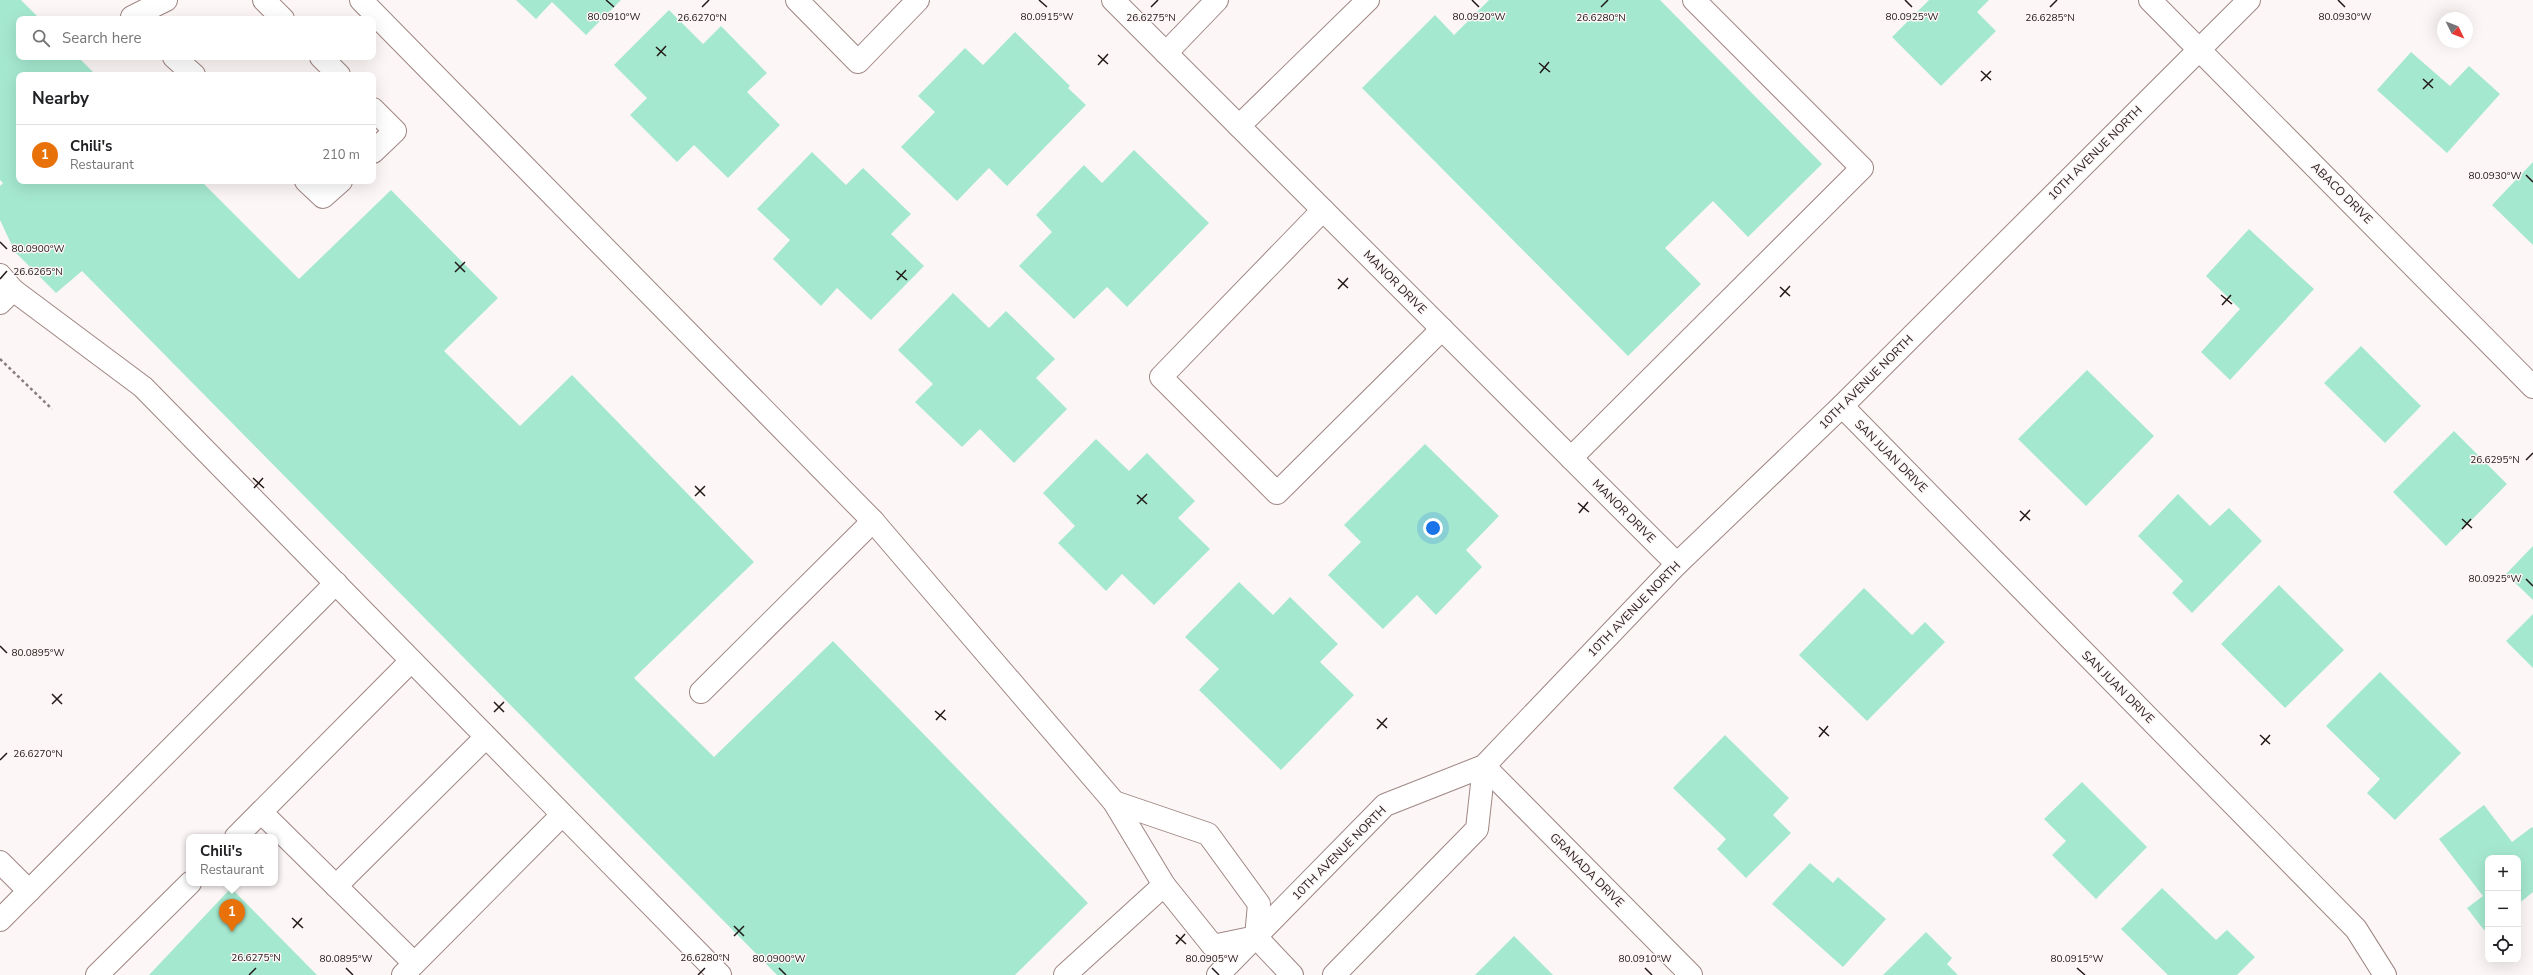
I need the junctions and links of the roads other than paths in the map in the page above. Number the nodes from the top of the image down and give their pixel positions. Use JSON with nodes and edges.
{"nodes":[{"id":1,"x":166,"y":0,"type":"edge"},
{"id":2,"x":264,"y":0,"type":"edge"},
{"id":3,"x":361,"y":0,"type":"edge"},
{"id":4,"x":797,"y":0,"type":"edge"},
{"id":5,"x":918,"y":0,"type":"edge"},
{"id":6,"x":1113,"y":0,"type":"edge"},
{"id":7,"x":1217,"y":0,"type":"edge"},
{"id":8,"x":1368,"y":0,"type":"edge"},
{"id":9,"x":1694,"y":0,"type":"edge"},
{"id":10,"x":2150,"y":0,"type":"edge"},
{"id":11,"x":2249,"y":0,"type":"edge"},
{"id":12,"x":134,"y":16,"type":"edge"},
{"id":13,"x":280,"y":16,"type":"edge"},
{"id":14,"x":2200,"y":49,"type":"junction"},
{"id":15,"x":1166,"y":53,"type":"junction"},
{"id":16,"x":177,"y":60,"type":"edge"},
{"id":17,"x":324,"y":60,"type":"edge"},
{"id":18,"x":191,"y":72,"type":"edge"},
{"id":19,"x":336,"y":72,"type":"edge"},
{"id":20,"x":376,"y":112,"type":"edge"},
{"id":21,"x":1239,"y":126,"type":"junction"},
{"id":22,"x":376,"y":149,"type":"edge"},
{"id":23,"x":309,"y":184,"type":"edge"},
{"id":24,"x":338,"y":184,"type":"edge"},
{"id":25,"x":1324,"y":210,"type":"junction"},
{"id":26,"x":4,"y":290,"type":"edge"},
{"id":27,"x":1442,"y":329,"type":"junction"},
{"id":28,"x":2533,"y":387,"type":"edge"},
{"id":29,"x":1842,"y":406,"type":"junction"},
{"id":30,"x":1571,"y":458,"type":"junction"},
{"id":31,"x":874,"y":521,"type":"junction"},
{"id":32,"x":1677,"y":564,"type":"junction"},
{"id":33,"x":336,"y":583,"type":"junction"},
{"id":34,"x":411,"y":661,"type":"junction"},
{"id":35,"x":701,"y":692,"type":"dead end"},
{"id":36,"x":486,"y":737,"type":"junction"},
{"id":37,"x":1484,"y":766,"type":"junction"},
{"id":38,"x":1114,"y":802,"type":"junction"},
{"id":39,"x":261,"y":812,"type":"junction"},
{"id":40,"x":562,"y":815,"type":"junction"},
{"id":41,"x":239,"y":834,"type":"edge"},
{"id":42,"x":0,"y":862,"type":"edge"},
{"id":43,"x":1164,"y":885,"type":"junction"},
{"id":44,"x":187,"y":886,"type":"edge"},
{"id":45,"x":336,"y":886,"type":"junction"},
{"id":46,"x":29,"y":891,"type":"junction"},
{"id":47,"x":0,"y":920,"type":"edge"},
{"id":48,"x":1256,"y":937,"type":"junction"},
{"id":49,"x":409,"y":969,"type":"edge"},
{"id":50,"x":98,"y":975,"type":"edge"},
{"id":51,"x":720,"y":975,"type":"edge"},
{"id":52,"x":1065,"y":975,"type":"edge"},
{"id":53,"x":1218,"y":975,"type":"edge"},
{"id":54,"x":1292,"y":975,"type":"edge"},
{"id":55,"x":1334,"y":975,"type":"edge"},
{"id":56,"x":1691,"y":975,"type":"edge"},
{"id":57,"x":2385,"y":975,"type":"edge"}],
"edges":[{"from":1,"to":12,"type":"street"},
{"from":2,"to":13,"type":"street"},
{"from":3,"to":31,"type":"street"},
{"from":4,"to":5,"type":"street"},
{"from":6,"to":15,"type":"street","name":"MANOR DRIVE"},
{"from":7,"to":15,"type":"street"},
{"from":8,"to":21,"type":"street"},
{"from":9,"to":30,"type":"street"},
{"from":10,"to":14,"type":"street","name":"ABACO DRIVE"},
{"from":11,"to":14,"type":"street","name":"10TH AVENUE NORTH"},
{"from":14,"to":28,"type":"street","name":"ABACO DRIVE"},
{"from":14,"to":29,"type":"street","name":"10TH AVENUE NORTH"},
{"from":15,"to":21,"type":"street","name":"MANOR DRIVE"},
{"from":16,"to":18,"type":"street"},
{"from":17,"to":19,"type":"street"},
{"from":20,"to":22,"type":"street"},
{"from":21,"to":25,"type":"street","name":"MANOR DRIVE"},
{"from":23,"to":24,"type":"street"},
{"from":25,"to":27,"type":"street","name":"MANOR DRIVE"},
{"from":25,"to":27,"type":"street"},
{"from":26,"to":33,"type":"street"},
{"from":27,"to":30,"type":"street","name":"MANOR DRIVE"},
{"from":29,"to":32,"type":"street","name":"10TH AVENUE NORTH"},
{"from":29,"to":57,"type":"street","name":"SAN JUAN DRIVE"},
{"from":30,"to":32,"type":"street","name":"MANOR DRIVE"},
{"from":31,"to":35,"type":"street"},
{"from":31,"to":38,"type":"street"},
{"from":32,"to":37,"type":"street","name":"10TH AVENUE NORTH"},
{"from":33,"to":34,"type":"street"},
{"from":33,"to":46,"type":"street"},
{"from":34,"to":36,"type":"street"},
{"from":34,"to":39,"type":"street"},
{"from":36,"to":40,"type":"street"},
{"from":36,"to":45,"type":"street"},
{"from":37,"to":48,"type":"street","name":"10TH AVENUE NORTH"},
{"from":37,"to":55,"type":"street"},
{"from":37,"to":56,"type":"street","name":"GRANADA DRIVE"},
{"from":38,"to":43,"type":"street"},
{"from":38,"to":48,"type":"street"},
{"from":39,"to":41,"type":"street"},
{"from":39,"to":45,"type":"street"},
{"from":40,"to":49,"type":"street"},
{"from":40,"to":51,"type":"street"},
{"from":42,"to":46,"type":"street"},
{"from":43,"to":48,"type":"street"},
{"from":43,"to":52,"type":"street"},
{"from":44,"to":50,"type":"street"},
{"from":45,"to":49,"type":"street"},
{"from":46,"to":47,"type":"street"},
{"from":48,"to":53,"type":"street","name":"10TH AVENUE NORTH"},
{"from":48,"to":54,"type":"street"}]}
